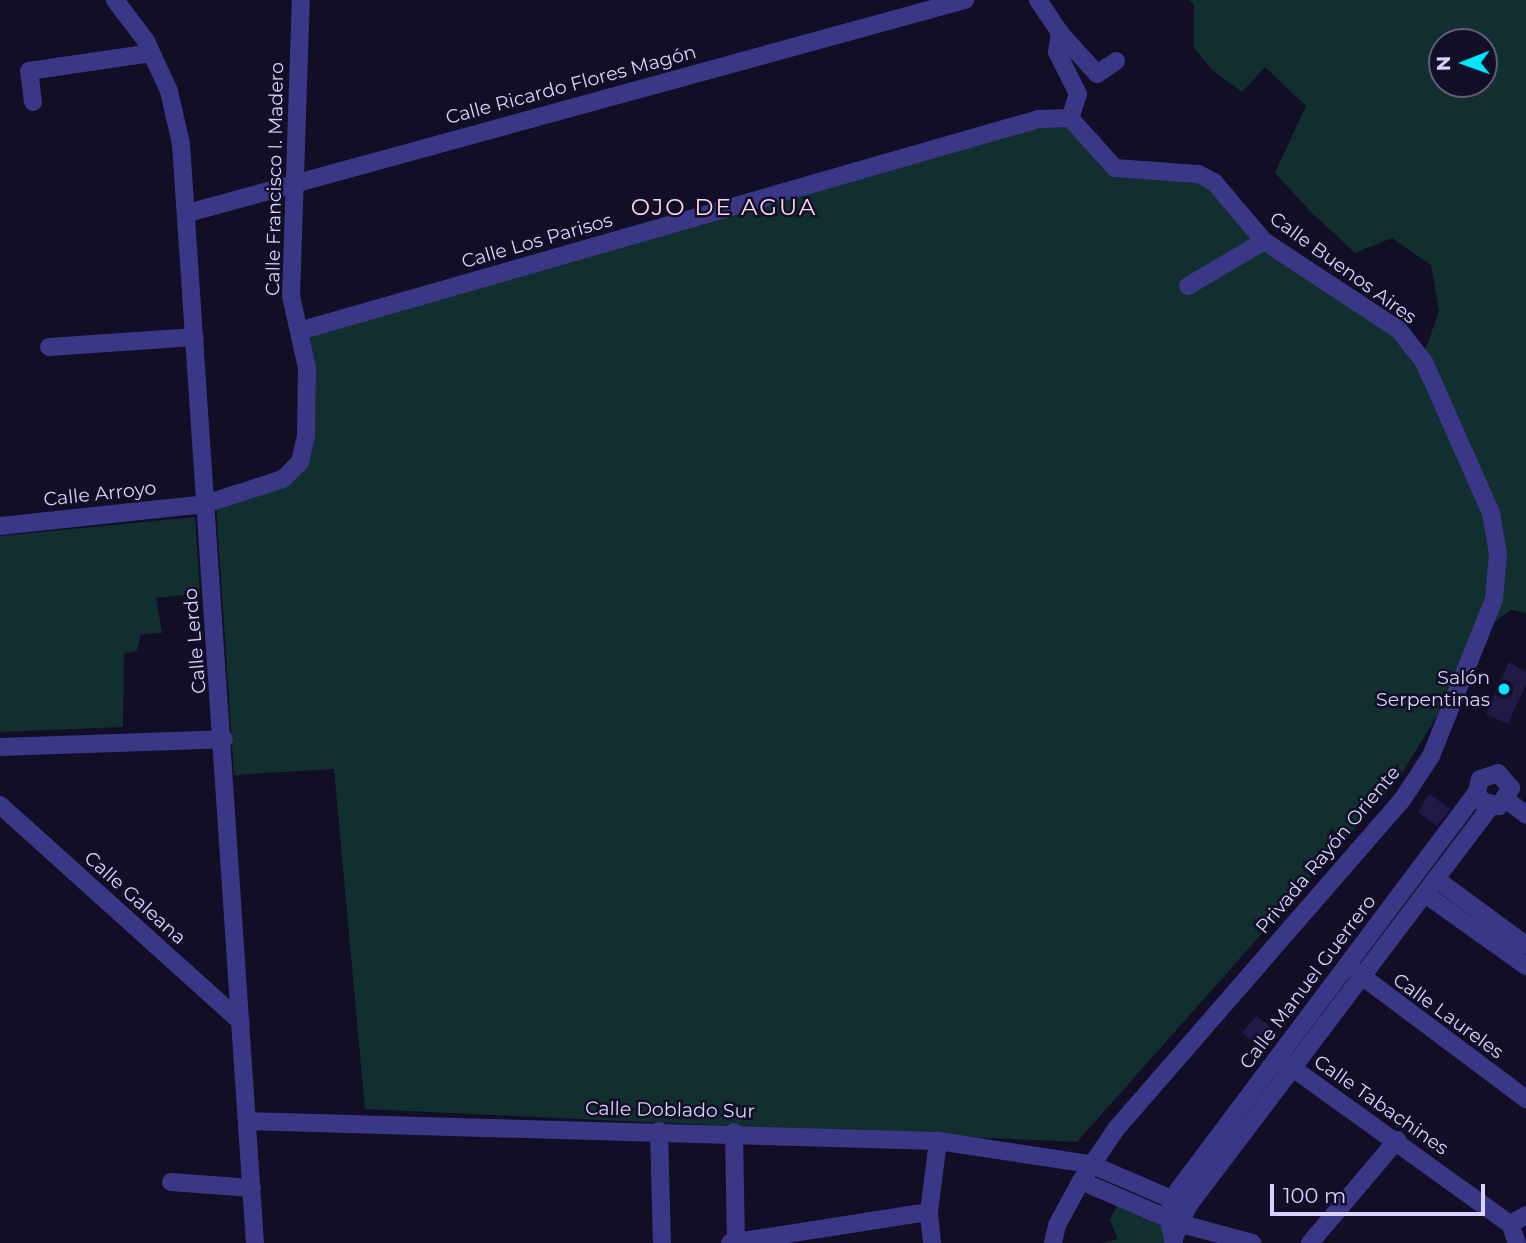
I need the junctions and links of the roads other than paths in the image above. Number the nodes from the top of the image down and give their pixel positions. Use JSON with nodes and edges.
{"nodes":[{"id":1,"x":115,"y":0,"type":"edge"},
{"id":2,"x":301,"y":0,"type":"edge"},
{"id":3,"x":965,"y":0,"type":"edge"},
{"id":4,"x":1038,"y":0,"type":"edge"},
{"id":5,"x":1060,"y":33,"type":"junction"},
{"id":6,"x":148,"y":47,"type":"junction"},
{"id":7,"x":1116,"y":61,"type":"dead end"},
{"id":8,"x":33,"y":102,"type":"dead end"},
{"id":9,"x":1070,"y":118,"type":"junction"},
{"id":10,"x":295,"y":181,"type":"junction"},
{"id":11,"x":188,"y":213,"type":"junction"},
{"id":12,"x":1264,"y":241,"type":"junction"},
{"id":13,"x":1188,"y":286,"type":"dead end"},
{"id":14,"x":299,"y":331,"type":"junction"},
{"id":15,"x":195,"y":337,"type":"junction"},
{"id":16,"x":48,"y":347,"type":"dead end"},
{"id":17,"x":205,"y":504,"type":"junction"},
{"id":18,"x":1491,"y":513,"type":"joint"},
{"id":19,"x":0,"y":526,"type":"edge"},
{"id":20,"x":224,"y":739,"type":"junction"},
{"id":21,"x":0,"y":747,"type":"edge"},
{"id":22,"x":1477,"y":792,"type":"junction"},
{"id":23,"x":1499,"y":803,"type":"junction"},
{"id":24,"x":0,"y":805,"type":"edge"},
{"id":25,"x":1526,"y":815,"type":"edge"},
{"id":26,"x":1431,"y":886,"type":"junction"},
{"id":27,"x":1526,"y":945,"type":"edge"},
{"id":28,"x":1348,"y":964,"type":"junction"},
{"id":29,"x":1526,"y":966,"type":"edge"},
{"id":30,"x":1363,"y":979,"type":"junction"},
{"id":31,"x":241,"y":1023,"type":"junction"},
{"id":32,"x":1279,"y":1057,"type":"junction"},
{"id":33,"x":1295,"y":1070,"type":"junction"},
{"id":34,"x":1526,"y":1100,"type":"edge"},
{"id":35,"x":247,"y":1121,"type":"junction"},
{"id":36,"x":659,"y":1131,"type":"junction"},
{"id":37,"x":734,"y":1132,"type":"junction"},
{"id":38,"x":1397,"y":1140,"type":"junction"},
{"id":39,"x":938,"y":1142,"type":"junction"},
{"id":40,"x":1090,"y":1164,"type":"junction"},
{"id":41,"x":1081,"y":1181,"type":"junction"},
{"id":42,"x":171,"y":1182,"type":"dead end"},
{"id":43,"x":251,"y":1188,"type":"junction"},
{"id":44,"x":1180,"y":1202,"type":"junction"},
{"id":45,"x":929,"y":1212,"type":"junction"},
{"id":46,"x":1518,"y":1219,"type":"edge"},
{"id":47,"x":1173,"y":1220,"type":"junction"},
{"id":48,"x":1173,"y":1242,"type":"edge"},
{"id":49,"x":255,"y":1243,"type":"edge"},
{"id":50,"x":662,"y":1243,"type":"edge"},
{"id":51,"x":734,"y":1243,"type":"edge"},
{"id":52,"x":932,"y":1243,"type":"edge"},
{"id":53,"x":1054,"y":1243,"type":"edge"},
{"id":54,"x":1252,"y":1243,"type":"edge"},
{"id":55,"x":1310,"y":1243,"type":"edge"},
{"id":56,"x":1517,"y":1243,"type":"edge"}],
"edges":[{"from":1,"to":6,"type":"street","name":"Calle Lerdo"},
{"from":2,"to":10,"type":"street","name":"Calle Francisco I. Madero"},
{"from":3,"to":10,"type":"street","name":"Calle Ricardo Flores Magón"},
{"from":4,"to":5,"type":"street"},
{"from":5,"to":7,"type":"street"},
{"from":5,"to":9,"type":"street"},
{"from":6,"to":8,"type":"street"},
{"from":6,"to":11,"type":"street","name":"Calle Lerdo"},
{"from":9,"to":12,"type":"street","name":"Calle Buenos Aires"},
{"from":9,"to":14,"type":"street","name":"Calle Los Parisos"},
{"from":10,"to":11,"type":"street","name":"Calle Ricardo Flores Magón"},
{"from":10,"to":14,"type":"street","name":"Calle Francisco I. Madero"},
{"from":11,"to":15,"type":"street","name":"Calle Lerdo"},
{"from":12,"to":13,"type":"street"},
{"from":12,"to":18,"type":"street","name":"Calle Buenos Aires"},
{"from":14,"to":17,"type":"street","name":"Calle Francisco I. Madero"},
{"from":15,"to":16,"type":"street"},
{"from":15,"to":17,"type":"street","name":"Calle Lerdo"},
{"from":17,"to":19,"type":"street","name":"Calle Arroyo"},
{"from":17,"to":20,"type":"street","name":"Calle Lerdo"},
{"from":18,"to":40,"type":"street","name":"Privada Rayón Oriente"},
{"from":20,"to":21,"type":"street"},
{"from":20,"to":31,"type":"street","name":"Calle Lerdo"},
{"from":22,"to":23,"type":"street"},
{"from":22,"to":23,"type":"street","name":"Calle Manuel Guerrero"},
{"from":22,"to":28,"type":"street","name":"Calle Manuel Guerrero"},
{"from":23,"to":25,"type":"street"},
{"from":23,"to":26,"type":"street","name":"Calle Manuel Guerrero"},
{"from":24,"to":31,"type":"street","name":"Calle Galeana"},
{"from":26,"to":27,"type":"street"},
{"from":26,"to":29,"type":"street"},
{"from":26,"to":30,"type":"street","name":"Calle Manuel Guerrero"},
{"from":28,"to":30,"type":"street","name":"Calle Laureles"},
{"from":28,"to":32,"type":"street","name":"Calle Manuel Guerrero"},
{"from":30,"to":33,"type":"street","name":"Calle Manuel Guerrero"},
{"from":30,"to":34,"type":"street","name":"Calle Laureles"},
{"from":31,"to":35,"type":"street","name":"Calle Lerdo"},
{"from":32,"to":33,"type":"street","name":"Calle Tabachines"},
{"from":32,"to":44,"type":"street","name":"Calle Manuel Guerrero"},
{"from":33,"to":38,"type":"street","name":"Calle Tabachines"},
{"from":33,"to":44,"type":"street","name":"Calle Manuel Guerrero"},
{"from":35,"to":36,"type":"street","name":"Calle Doblado Sur"},
{"from":35,"to":43,"type":"street","name":"Calle Lerdo"},
{"from":36,"to":37,"type":"street","name":"Calle Doblado Sur"},
{"from":36,"to":50,"type":"street"},
{"from":37,"to":39,"type":"street","name":"Calle Doblado Sur"},
{"from":37,"to":51,"type":"street"},
{"from":38,"to":46,"type":"street","name":"Calle Tabachines"},
{"from":38,"to":55,"type":"street"},
{"from":39,"to":40,"type":"street","name":"Calle Doblado Sur"},
{"from":39,"to":45,"type":"street"},
{"from":40,"to":41,"type":"street","name":"Privada Rayón Oriente"},
{"from":40,"to":44,"type":"street"},
{"from":41,"to":47,"type":"street"},
{"from":41,"to":53,"type":"street","name":"Privada Rayón Oriente"},
{"from":42,"to":43,"type":"street"},
{"from":43,"to":49,"type":"street","name":"Calle Lerdo"},
{"from":44,"to":47,"type":"street","name":"Calle Manuel Guerrero"},
{"from":45,"to":51,"type":"street"},
{"from":45,"to":52,"type":"street"},
{"from":46,"to":56,"type":"street","name":"Calle Tabachines"},
{"from":47,"to":48,"type":"street","name":"Calle Manuel Guerrero"},
{"from":47,"to":54,"type":"street"}]}
